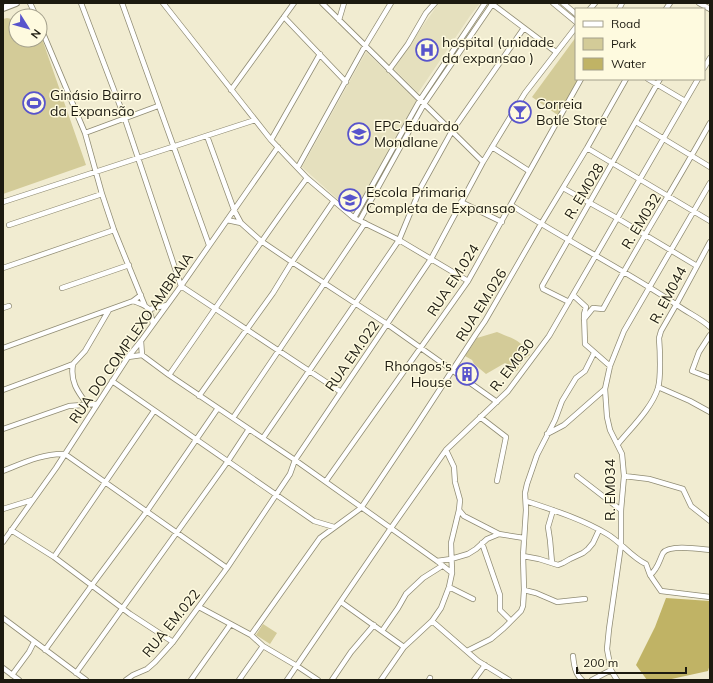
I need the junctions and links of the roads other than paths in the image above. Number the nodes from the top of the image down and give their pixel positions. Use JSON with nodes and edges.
{"nodes":[{"id":1,"x":16,"y":3,"type":"edge"},
{"id":2,"x":81,"y":3,"type":"edge"},
{"id":3,"x":122,"y":3,"type":"edge"},
{"id":4,"x":164,"y":3,"type":"edge"},
{"id":5,"x":294,"y":3,"type":"edge"},
{"id":6,"x":322,"y":3,"type":"edge"},
{"id":7,"x":344,"y":3,"type":"edge"},
{"id":8,"x":391,"y":3,"type":"edge"},
{"id":9,"x":435,"y":3,"type":"edge"},
{"id":10,"x":485,"y":3,"type":"edge"},
{"id":11,"x":492,"y":3,"type":"edge"},
{"id":12,"x":554,"y":3,"type":"edge"},
{"id":13,"x":563,"y":3,"type":"edge"},
{"id":14,"x":699,"y":3,"type":"edge"},
{"id":15,"x":705,"y":6,"type":"edge"},
{"id":16,"x":3,"y":8,"type":"edge"},
{"id":17,"x":710,"y":9,"type":"edge"},
{"id":18,"x":575,"y":13,"type":"edge"},
{"id":19,"x":284,"y":17,"type":"junction"},
{"id":20,"x":338,"y":20,"type":"junction"},
{"id":21,"x":575,"y":21,"type":"edge"},
{"id":22,"x":524,"y":28,"type":"junction"},
{"id":23,"x":575,"y":28,"type":"edge"},
{"id":24,"x":48,"y":45,"type":"edge"},
{"id":25,"x":365,"y":46,"type":"junction"},
{"id":26,"x":556,"y":52,"type":"junction"},
{"id":27,"x":320,"y":54,"type":"junction"},
{"id":28,"x":389,"y":70,"type":"junction"},
{"id":29,"x":580,"y":80,"type":"edge"},
{"id":30,"x":625,"y":80,"type":"edge"},
{"id":31,"x":650,"y":80,"type":"edge"},
{"id":32,"x":660,"y":80,"type":"edge"},
{"id":33,"x":697,"y":80,"type":"edge"},
{"id":34,"x":346,"y":82,"type":"junction"},
{"id":35,"x":657,"y":85,"type":"junction"},
{"id":36,"x":231,"y":90,"type":"junction"},
{"id":37,"x":420,"y":100,"type":"junction"},
{"id":38,"x":685,"y":101,"type":"junction"},
{"id":39,"x":424,"y":104,"type":"junction"},
{"id":40,"x":158,"y":106,"type":"junction"},
{"id":41,"x":125,"y":119,"type":"junction"},
{"id":42,"x":256,"y":120,"type":"junction"},
{"id":43,"x":636,"y":122,"type":"junction"},
{"id":44,"x":710,"y":123,"type":"edge"},
{"id":45,"x":452,"y":131,"type":"junction"},
{"id":46,"x":85,"y":134,"type":"junction"},
{"id":47,"x":207,"y":136,"type":"junction"},
{"id":48,"x":663,"y":138,"type":"junction"},
{"id":49,"x":271,"y":140,"type":"junction"},
{"id":50,"x":173,"y":146,"type":"junction"},
{"id":51,"x":278,"y":147,"type":"junction"},
{"id":52,"x":492,"y":147,"type":"junction"},
{"id":53,"x":587,"y":148,"type":"junction"},
{"id":54,"x":692,"y":156,"type":"junction"},
{"id":55,"x":137,"y":158,"type":"junction"},
{"id":56,"x":483,"y":162,"type":"junction"},
{"id":57,"x":613,"y":164,"type":"junction"},
{"id":58,"x":298,"y":167,"type":"junction"},
{"id":59,"x":710,"y":167,"type":"edge"},
{"id":60,"x":529,"y":171,"type":"junction"},
{"id":61,"x":96,"y":172,"type":"junction"},
{"id":62,"x":307,"y":178,"type":"junction"},
{"id":63,"x":640,"y":179,"type":"junction"},
{"id":64,"x":710,"y":183,"type":"edge"},
{"id":65,"x":563,"y":188,"type":"junction"},
{"id":66,"x":102,"y":194,"type":"junction"},
{"id":67,"x":668,"y":196,"type":"junction"},
{"id":68,"x":3,"y":202,"type":"edge"},
{"id":69,"x":334,"y":202,"type":"junction"},
{"id":70,"x":461,"y":202,"type":"junction"},
{"id":71,"x":590,"y":202,"type":"junction"},
{"id":72,"x":511,"y":205,"type":"junction"},
{"id":73,"x":234,"y":210,"type":"junction"},
{"id":74,"x":694,"y":212,"type":"junction"},
{"id":75,"x":354,"y":218,"type":"junction"},
{"id":76,"x":617,"y":218,"type":"junction"},
{"id":77,"x":227,"y":220,"type":"junction"},
{"id":78,"x":360,"y":220,"type":"junction"},
{"id":79,"x":710,"y":221,"type":"edge"},
{"id":80,"x":502,"y":222,"type":"junction"},
{"id":81,"x":241,"y":223,"type":"junction"},
{"id":82,"x":365,"y":223,"type":"junction"},
{"id":83,"x":541,"y":224,"type":"junction"},
{"id":84,"x":9,"y":225,"type":"dead end"},
{"id":85,"x":114,"y":230,"type":"junction"},
{"id":86,"x":644,"y":234,"type":"junction"},
{"id":87,"x":399,"y":240,"type":"junction"},
{"id":88,"x":567,"y":240,"type":"junction"},
{"id":89,"x":261,"y":241,"type":"junction"},
{"id":90,"x":710,"y":242,"type":"edge"},
{"id":91,"x":209,"y":245,"type":"junction"},
{"id":92,"x":671,"y":251,"type":"junction"},
{"id":93,"x":595,"y":256,"type":"junction"},
{"id":94,"x":431,"y":259,"type":"junction"},
{"id":95,"x":292,"y":262,"type":"junction"},
{"id":96,"x":129,"y":265,"type":"junction"},
{"id":97,"x":697,"y":266,"type":"junction"},
{"id":98,"x":3,"y":268,"type":"edge"},
{"id":99,"x":623,"y":272,"type":"junction"},
{"id":100,"x":468,"y":281,"type":"junction"},
{"id":101,"x":324,"y":283,"type":"junction"},
{"id":102,"x":181,"y":286,"type":"junction"},
{"id":103,"x":62,"y":288,"type":"dead end"},
{"id":104,"x":650,"y":288,"type":"junction"},
{"id":105,"x":141,"y":295,"type":"junction"},
{"id":106,"x":573,"y":295,"type":"junction"},
{"id":107,"x":133,"y":301,"type":"junction"},
{"id":108,"x":569,"y":302,"type":"junction"},
{"id":109,"x":355,"y":303,"type":"junction"},
{"id":110,"x":168,"y":305,"type":"junction"},
{"id":111,"x":676,"y":305,"type":"junction"},
{"id":112,"x":9,"y":306,"type":"dead end"},
{"id":113,"x":147,"y":307,"type":"junction"},
{"id":114,"x":3,"y":308,"type":"edge"},
{"id":115,"x":215,"y":309,"type":"junction"},
{"id":116,"x":109,"y":310,"type":"junction"},
{"id":117,"x":584,"y":319,"type":"junction"},
{"id":118,"x":153,"y":324,"type":"junction"},
{"id":119,"x":387,"y":324,"type":"junction"},
{"id":120,"x":710,"y":327,"type":"edge"},
{"id":121,"x":247,"y":330,"type":"junction"},
{"id":122,"x":710,"y":335,"type":"edge"},
{"id":123,"x":141,"y":341,"type":"junction"},
{"id":124,"x":3,"y":348,"type":"edge"},
{"id":125,"x":420,"y":348,"type":"junction"},
{"id":126,"x":278,"y":352,"type":"junction"},
{"id":127,"x":594,"y":353,"type":"junction"},
{"id":128,"x":142,"y":355,"type":"junction"},
{"id":129,"x":128,"y":357,"type":"junction"},
{"id":130,"x":72,"y":364,"type":"junction"},
{"id":131,"x":610,"y":366,"type":"junction"},
{"id":132,"x":309,"y":371,"type":"junction"},
{"id":133,"x":452,"y":371,"type":"junction"},
{"id":134,"x":169,"y":375,"type":"junction"},
{"id":135,"x":710,"y":378,"type":"edge"},
{"id":136,"x":112,"y":381,"type":"junction"},
{"id":137,"x":658,"y":387,"type":"junction"},
{"id":138,"x":605,"y":389,"type":"junction"},
{"id":139,"x":3,"y":390,"type":"edge"},
{"id":140,"x":341,"y":392,"type":"junction"},
{"id":141,"x":199,"y":396,"type":"junction"},
{"id":142,"x":497,"y":402,"type":"junction"},
{"id":143,"x":87,"y":404,"type":"junction"},
{"id":144,"x":96,"y":404,"type":"junction"},
{"id":145,"x":218,"y":408,"type":"junction"},
{"id":146,"x":154,"y":411,"type":"junction"},
{"id":147,"x":710,"y":412,"type":"edge"},
{"id":148,"x":480,"y":417,"type":"junction"},
{"id":149,"x":233,"y":418,"type":"junction"},
{"id":150,"x":551,"y":426,"type":"junction"},
{"id":151,"x":3,"y":429,"type":"edge"},
{"id":152,"x":249,"y":429,"type":"junction"},
{"id":153,"x":555,"y":430,"type":"junction"},
{"id":154,"x":547,"y":434,"type":"junction"},
{"id":155,"x":263,"y":438,"type":"junction"},
{"id":156,"x":196,"y":439,"type":"junction"},
{"id":157,"x":618,"y":444,"type":"junction"},
{"id":158,"x":446,"y":450,"type":"junction"},
{"id":159,"x":65,"y":454,"type":"junction"},
{"id":160,"x":295,"y":460,"type":"junction"},
{"id":161,"x":228,"y":461,"type":"junction"},
{"id":162,"x":3,"y":470,"type":"edge"},
{"id":163,"x":578,"y":476,"type":"dead end"},
{"id":164,"x":624,"y":476,"type":"junction"},
{"id":165,"x":326,"y":481,"type":"junction"},
{"id":166,"x":497,"y":481,"type":"dead end"},
{"id":167,"x":105,"y":483,"type":"junction"},
{"id":168,"x":276,"y":495,"type":"junction"},
{"id":169,"x":32,"y":499,"type":"junction"},
{"id":170,"x":526,"y":501,"type":"junction"},
{"id":171,"x":361,"y":508,"type":"junction"},
{"id":172,"x":3,"y":509,"type":"edge"},
{"id":173,"x":459,"y":510,"type":"junction"},
{"id":174,"x":552,"y":510,"type":"junction"},
{"id":175,"x":621,"y":510,"type":"junction"},
{"id":176,"x":147,"y":512,"type":"junction"},
{"id":177,"x":710,"y":521,"type":"edge"},
{"id":178,"x":334,"y":527,"type":"junction"},
{"id":179,"x":391,"y":528,"type":"junction"},
{"id":180,"x":11,"y":530,"type":"junction"},
{"id":181,"x":599,"y":530,"type":"junction"},
{"id":182,"x":177,"y":532,"type":"junction"},
{"id":183,"x":499,"y":534,"type":"junction"},
{"id":184,"x":524,"y":538,"type":"junction"},
{"id":185,"x":3,"y":542,"type":"edge"},
{"id":186,"x":482,"y":543,"type":"junction"},
{"id":187,"x":622,"y":545,"type":"junction"},
{"id":188,"x":710,"y":550,"type":"edge"},
{"id":189,"x":523,"y":556,"type":"junction"},
{"id":190,"x":54,"y":557,"type":"junction"},
{"id":191,"x":451,"y":559,"type":"junction"},
{"id":192,"x":437,"y":561,"type":"junction"},
{"id":193,"x":552,"y":563,"type":"junction"},
{"id":194,"x":442,"y":566,"type":"junction"},
{"id":195,"x":228,"y":568,"type":"junction"},
{"id":196,"x":452,"y":573,"type":"junction"},
{"id":197,"x":650,"y":575,"type":"junction"},
{"id":198,"x":92,"y":585,"type":"junction"},
{"id":199,"x":449,"y":587,"type":"junction"},
{"id":200,"x":524,"y":590,"type":"junction"},
{"id":201,"x":710,"y":597,"type":"edge"},
{"id":202,"x":473,"y":599,"type":"dead end"},
{"id":203,"x":585,"y":599,"type":"dead end"},
{"id":204,"x":340,"y":602,"type":"junction"},
{"id":205,"x":199,"y":608,"type":"junction"},
{"id":206,"x":123,"y":609,"type":"junction"},
{"id":207,"x":3,"y":618,"type":"edge"},
{"id":208,"x":432,"y":621,"type":"junction"},
{"id":209,"x":512,"y":621,"type":"junction"},
{"id":210,"x":230,"y":625,"type":"junction"},
{"id":211,"x":374,"y":625,"type":"junction"},
{"id":212,"x":382,"y":631,"type":"junction"},
{"id":213,"x":251,"y":635,"type":"junction"},
{"id":214,"x":34,"y":642,"type":"junction"},
{"id":215,"x":173,"y":642,"type":"junction"},
{"id":216,"x":263,"y":646,"type":"junction"},
{"id":217,"x":404,"y":647,"type":"junction"},
{"id":218,"x":45,"y":650,"type":"junction"},
{"id":219,"x":468,"y":651,"type":"junction"},
{"id":220,"x":573,"y":656,"type":"dead end"},
{"id":221,"x":485,"y":665,"type":"junction"},
{"id":222,"x":297,"y":666,"type":"junction"},
{"id":223,"x":3,"y":668,"type":"edge"},
{"id":224,"x":611,"y":670,"type":"junction"},
{"id":225,"x":76,"y":673,"type":"junction"},
{"id":226,"x":12,"y":675,"type":"junction"},
{"id":227,"x":79,"y":678,"type":"edge"},
{"id":228,"x":383,"y":679,"type":"edge"},
{"id":229,"x":19,"y":680,"type":"edge"},
{"id":230,"x":86,"y":680,"type":"edge"},
{"id":231,"x":126,"y":680,"type":"edge"},
{"id":232,"x":191,"y":680,"type":"edge"},
{"id":233,"x":239,"y":680,"type":"edge"},
{"id":234,"x":288,"y":680,"type":"edge"},
{"id":235,"x":318,"y":680,"type":"edge"},
{"id":236,"x":332,"y":680,"type":"edge"},
{"id":237,"x":474,"y":680,"type":"edge"},
{"id":238,"x":509,"y":680,"type":"edge"},
{"id":239,"x":582,"y":680,"type":"edge"},
{"id":240,"x":592,"y":680,"type":"edge"},
{"id":241,"x":617,"y":680,"type":"edge"}],
"edges":[{"from":1,"to":16,"type":"street"},
{"from":2,"to":41,"type":"street"},
{"from":3,"to":40,"type":"street"},
{"from":4,"to":36,"type":"street"},
{"from":5,"to":19,"type":"street"},
{"from":6,"to":20,"type":"street"},
{"from":7,"to":20,"type":"street"},
{"from":8,"to":25,"type":"street"},
{"from":9,"to":28,"type":"street"},
{"from":10,"to":37,"type":"street"},
{"from":11,"to":22,"type":"street"},
{"from":11,"to":39,"type":"street"},
{"from":12,"to":21,"type":"street"},
{"from":13,"to":18,"type":"street"},
{"from":14,"to":15,"type":"street"},
{"from":15,"to":17,"type":"street"},
{"from":19,"to":27,"type":"street"},
{"from":19,"to":36,"type":"street"},
{"from":20,"to":25,"type":"street"},
{"from":22,"to":26,"type":"street"},
{"from":22,"to":45,"type":"street"},
{"from":23,"to":26,"type":"street","name":"RUA EM.022"},
{"from":24,"to":46,"type":"street"},
{"from":25,"to":28,"type":"street"},
{"from":25,"to":34,"type":"street"},
{"from":26,"to":52,"type":"street","name":"RUA EM.022"},
{"from":27,"to":34,"type":"street"},
{"from":27,"to":49,"type":"street"},
{"from":28,"to":37,"type":"street"},
{"from":29,"to":60,"type":"street","name":"RUA EM.024"},
{"from":30,"to":53,"type":"street","name":"RUA EM.026"},
{"from":31,"to":35,"type":"street"},
{"from":32,"to":35,"type":"street","name":"R. EM028"},
{"from":33,"to":38,"type":"street","name":"R. EM030"},
{"from":34,"to":58,"type":"street"},
{"from":35,"to":38,"type":"street"},
{"from":35,"to":43,"type":"street","name":"R. EM028"},
{"from":36,"to":42,"type":"street"},
{"from":37,"to":39,"type":"street"},
{"from":37,"to":75,"type":"street"},
{"from":38,"to":48,"type":"street","name":"R. EM030"},
{"from":39,"to":45,"type":"street"},
{"from":39,"to":78,"type":"street"},
{"from":40,"to":41,"type":"street"},
{"from":40,"to":50,"type":"street"},
{"from":41,"to":46,"type":"street"},
{"from":41,"to":55,"type":"street"},
{"from":42,"to":47,"type":"street"},
{"from":42,"to":49,"type":"street"},
{"from":43,"to":48,"type":"street"},
{"from":43,"to":57,"type":"street","name":"R. EM028"},
{"from":44,"to":54,"type":"street","name":"R. EM032"},
{"from":45,"to":56,"type":"street"},
{"from":45,"to":87,"type":"street"},
{"from":46,"to":61,"type":"street"},
{"from":47,"to":50,"type":"street"},
{"from":47,"to":73,"type":"street"},
{"from":48,"to":54,"type":"street"},
{"from":48,"to":63,"type":"street","name":"R. EM030"},
{"from":49,"to":51,"type":"street"},
{"from":50,"to":55,"type":"street"},
{"from":50,"to":91,"type":"street"},
{"from":51,"to":58,"type":"street"},
{"from":51,"to":73,"type":"street","name":"RUA DO COMPLEXO AMBRAIA"},
{"from":52,"to":56,"type":"street","name":"RUA EM.022"},
{"from":52,"to":60,"type":"street"},
{"from":53,"to":57,"type":"street"},
{"from":53,"to":65,"type":"street","name":"RUA EM.026"},
{"from":54,"to":59,"type":"street"},
{"from":54,"to":67,"type":"street","name":"R. EM032"},
{"from":55,"to":61,"type":"street"},
{"from":55,"to":102,"type":"street"},
{"from":56,"to":70,"type":"street","name":"RUA EM.022"},
{"from":57,"to":63,"type":"street"},
{"from":57,"to":71,"type":"street","name":"R. EM028"},
{"from":58,"to":62,"type":"street"},
{"from":60,"to":72,"type":"street","name":"RUA EM.024"},
{"from":61,"to":66,"type":"street"},
{"from":61,"to":68,"type":"street"},
{"from":62,"to":69,"type":"street"},
{"from":62,"to":89,"type":"street"},
{"from":63,"to":67,"type":"street"},
{"from":63,"to":76,"type":"street","name":"R. EM030"},
{"from":64,"to":74,"type":"street","name":"R. EM034"},
{"from":65,"to":71,"type":"street"},
{"from":65,"to":83,"type":"street","name":"RUA EM.026"},
{"from":66,"to":84,"type":"street"},
{"from":66,"to":85,"type":"street"},
{"from":67,"to":74,"type":"street"},
{"from":67,"to":86,"type":"street","name":"R. EM032"},
{"from":69,"to":75,"type":"street"},
{"from":69,"to":95,"type":"street"},
{"from":70,"to":80,"type":"street"},
{"from":70,"to":94,"type":"street","name":"RUA EM.022"},
{"from":71,"to":76,"type":"street"},
{"from":71,"to":88,"type":"street","name":"R. EM028"},
{"from":72,"to":80,"type":"street","name":"RUA EM.024"},
{"from":72,"to":83,"type":"street"},
{"from":73,"to":77,"type":"street","name":"RUA DO COMPLEXO AMBRAIA"},
{"from":73,"to":81,"type":"street"},
{"from":74,"to":79,"type":"street"},
{"from":74,"to":92,"type":"street","name":"R. EM034"},
{"from":75,"to":78,"type":"street"},
{"from":76,"to":86,"type":"street"},
{"from":76,"to":93,"type":"street","name":"R. EM030"},
{"from":77,"to":81,"type":"street"},
{"from":77,"to":91,"type":"street","name":"RUA DO COMPLEXO AMBRAIA"},
{"from":78,"to":82,"type":"street"},
{"from":80,"to":100,"type":"street","name":"RUA EM.024"},
{"from":81,"to":89,"type":"street"},
{"from":82,"to":87,"type":"street"},
{"from":82,"to":101,"type":"street"},
{"from":83,"to":88,"type":"street"},
{"from":83,"to":133,"type":"street","name":"RUA EM.026"},
{"from":85,"to":96,"type":"street"},
{"from":85,"to":98,"type":"street"},
{"from":86,"to":92,"type":"street"},
{"from":86,"to":99,"type":"street","name":"R. EM032"},
{"from":87,"to":94,"type":"street"},
{"from":87,"to":109,"type":"street"},
{"from":88,"to":93,"type":"street"},
{"from":88,"to":108,"type":"street","name":"R. EM028"},
{"from":89,"to":95,"type":"street"},
{"from":89,"to":115,"type":"street"},
{"from":90,"to":97,"type":"street","name":"R. EM044"},
{"from":91,"to":102,"type":"street","name":"RUA DO COMPLEXO AMBRAIA"},
{"from":92,"to":97,"type":"street"},
{"from":92,"to":104,"type":"street","name":"R. EM034"},
{"from":93,"to":99,"type":"street"},
{"from":93,"to":106,"type":"street","name":"R. EM030"},
{"from":94,"to":100,"type":"street"},
{"from":94,"to":119,"type":"street","name":"RUA EM.022"},
{"from":95,"to":101,"type":"street"},
{"from":95,"to":121,"type":"street"},
{"from":96,"to":103,"type":"street"},
{"from":96,"to":105,"type":"street"},
{"from":97,"to":111,"type":"street","name":"R. EM044"},
{"from":99,"to":104,"type":"street"},
{"from":99,"to":117,"type":"street","name":"R. EM032"},
{"from":100,"to":125,"type":"street","name":"RUA EM.024"},
{"from":101,"to":109,"type":"street"},
{"from":101,"to":126,"type":"street"},
{"from":102,"to":110,"type":"street","name":"RUA DO COMPLEXO AMBRAIA"},
{"from":102,"to":115,"type":"street"},
{"from":104,"to":111,"type":"street"},
{"from":104,"to":131,"type":"street","name":"R. EM034"},
{"from":105,"to":107,"type":"street"},
{"from":105,"to":113,"type":"street"},
{"from":106,"to":108,"type":"street","name":"R. EM030"},
{"from":106,"to":117,"type":"street"},
{"from":107,"to":113,"type":"street"},
{"from":107,"to":116,"type":"street"},
{"from":108,"to":142,"type":"street","name":"R. EM030"},
{"from":109,"to":119,"type":"street"},
{"from":109,"to":132,"type":"street"},
{"from":110,"to":113,"type":"street"},
{"from":110,"to":118,"type":"street","name":"RUA DO COMPLEXO AMBRAIA"},
{"from":111,"to":120,"type":"street"},
{"from":111,"to":137,"type":"street","name":"R. EM044"},
{"from":112,"to":114,"type":"street"},
{"from":113,"to":118,"type":"street"},
{"from":115,"to":121,"type":"street"},
{"from":115,"to":134,"type":"street"},
{"from":116,"to":124,"type":"street"},
{"from":116,"to":130,"type":"street"},
{"from":117,"to":127,"type":"street"},
{"from":118,"to":123,"type":"street","name":"RUA DO COMPLEXO AMBRAIA"},
{"from":119,"to":125,"type":"street"},
{"from":119,"to":140,"type":"street","name":"RUA EM.022"},
{"from":121,"to":126,"type":"street"},
{"from":121,"to":141,"type":"street"},
{"from":122,"to":135,"type":"street"},
{"from":123,"to":128,"type":"street"},
{"from":123,"to":129,"type":"street","name":"RUA DO COMPLEXO AMBRAIA"},
{"from":125,"to":133,"type":"street"},
{"from":125,"to":165,"type":"street","name":"RUA EM.024"},
{"from":126,"to":132,"type":"street"},
{"from":126,"to":149,"type":"street"},
{"from":127,"to":131,"type":"street"},
{"from":127,"to":150,"type":"street"},
{"from":128,"to":129,"type":"street"},
{"from":128,"to":134,"type":"street"},
{"from":129,"to":136,"type":"street","name":"RUA DO COMPLEXO AMBRAIA"},
{"from":130,"to":139,"type":"street"},
{"from":130,"to":143,"type":"street"},
{"from":131,"to":138,"type":"street","name":"R. EM034"},
{"from":132,"to":140,"type":"street"},
{"from":132,"to":155,"type":"street"},
{"from":133,"to":142,"type":"street"},
{"from":133,"to":171,"type":"street","name":"RUA EM.026"},
{"from":134,"to":141,"type":"street"},
{"from":136,"to":144,"type":"street","name":"RUA DO COMPLEXO AMBRAIA"},
{"from":136,"to":146,"type":"street"},
{"from":137,"to":147,"type":"street"},
{"from":137,"to":157,"type":"street","name":"R. EM044"},
{"from":138,"to":153,"type":"street"},
{"from":138,"to":157,"type":"street","name":"R. EM034"},
{"from":140,"to":160,"type":"street","name":"RUA EM.022"},
{"from":141,"to":145,"type":"street"},
{"from":142,"to":148,"type":"street","name":"R. EM030"},
{"from":143,"to":144,"type":"street"},
{"from":143,"to":151,"type":"street"},
{"from":144,"to":159,"type":"street","name":"RUA DO COMPLEXO AMBRAIA"},
{"from":145,"to":149,"type":"street"},
{"from":145,"to":156,"type":"street"},
{"from":146,"to":156,"type":"street"},
{"from":146,"to":167,"type":"street"},
{"from":148,"to":158,"type":"street","name":"R. EM030"},
{"from":148,"to":166,"type":"street"},
{"from":149,"to":152,"type":"street"},
{"from":150,"to":153,"type":"street"},
{"from":150,"to":154,"type":"street"},
{"from":152,"to":155,"type":"street"},
{"from":152,"to":161,"type":"street"},
{"from":153,"to":154,"type":"street"},
{"from":154,"to":170,"type":"street"},
{"from":155,"to":160,"type":"street"},
{"from":156,"to":161,"type":"street"},
{"from":156,"to":176,"type":"street"},
{"from":157,"to":164,"type":"street","name":"R. EM034"},
{"from":158,"to":173,"type":"street"},
{"from":158,"to":179,"type":"street","name":"R. EM030"},
{"from":159,"to":162,"type":"street"},
{"from":159,"to":167,"type":"street"},
{"from":159,"to":169,"type":"street","name":"RUA DO COMPLEXO AMBRAIA"},
{"from":160,"to":165,"type":"street"},
{"from":160,"to":168,"type":"street","name":"RUA EM.022"},
{"from":161,"to":168,"type":"street"},
{"from":161,"to":182,"type":"street"},
{"from":163,"to":175,"type":"street"},
{"from":164,"to":175,"type":"street","name":"R. EM034"},
{"from":164,"to":177,"type":"street"},
{"from":165,"to":171,"type":"street"},
{"from":167,"to":176,"type":"street"},
{"from":167,"to":190,"type":"street"},
{"from":168,"to":178,"type":"street"},
{"from":168,"to":195,"type":"street","name":"RUA EM.022"},
{"from":169,"to":172,"type":"street"},
{"from":169,"to":180,"type":"street","name":"RUA DO COMPLEXO AMBRAIA"},
{"from":170,"to":174,"type":"street"},
{"from":170,"to":184,"type":"street"},
{"from":171,"to":178,"type":"street","name":"RUA EM.026"},
{"from":171,"to":179,"type":"street"},
{"from":173,"to":183,"type":"street"},
{"from":173,"to":191,"type":"street"},
{"from":174,"to":181,"type":"street"},
{"from":174,"to":193,"type":"street"},
{"from":175,"to":187,"type":"street","name":"R. EM034"},
{"from":176,"to":182,"type":"street"},
{"from":176,"to":198,"type":"street"},
{"from":178,"to":213,"type":"street","name":"RUA EM.026"},
{"from":179,"to":192,"type":"street"},
{"from":179,"to":204,"type":"street","name":"R. EM030"},
{"from":180,"to":185,"type":"street","name":"RUA DO COMPLEXO AMBRAIA"},
{"from":180,"to":190,"type":"street"},
{"from":181,"to":187,"type":"street"},
{"from":181,"to":193,"type":"street"},
{"from":182,"to":195,"type":"street"},
{"from":182,"to":206,"type":"street"},
{"from":183,"to":184,"type":"street"},
{"from":183,"to":186,"type":"street"},
{"from":184,"to":189,"type":"street"},
{"from":186,"to":191,"type":"street"},
{"from":186,"to":209,"type":"street"},
{"from":187,"to":197,"type":"street"},
{"from":187,"to":224,"type":"street","name":"R. EM034"},
{"from":188,"to":197,"type":"street"},
{"from":189,"to":193,"type":"street"},
{"from":189,"to":200,"type":"street"},
{"from":190,"to":198,"type":"street"},
{"from":191,"to":192,"type":"street"},
{"from":191,"to":196,"type":"street"},
{"from":192,"to":194,"type":"street"},
{"from":194,"to":196,"type":"street"},
{"from":194,"to":212,"type":"street"},
{"from":195,"to":205,"type":"street","name":"RUA EM.022"},
{"from":196,"to":199,"type":"street"},
{"from":197,"to":201,"type":"street"},
{"from":198,"to":206,"type":"street"},
{"from":198,"to":218,"type":"street"},
{"from":199,"to":202,"type":"street"},
{"from":199,"to":208,"type":"street"},
{"from":200,"to":203,"type":"street"},
{"from":200,"to":209,"type":"street"},
{"from":204,"to":211,"type":"street"},
{"from":204,"to":222,"type":"street","name":"R. EM030"},
{"from":205,"to":210,"type":"street"},
{"from":205,"to":215,"type":"street","name":"RUA EM.022"},
{"from":206,"to":215,"type":"street"},
{"from":206,"to":225,"type":"street"},
{"from":207,"to":214,"type":"street"},
{"from":208,"to":217,"type":"street"},
{"from":208,"to":219,"type":"street"},
{"from":209,"to":219,"type":"street"},
{"from":210,"to":213,"type":"street"},
{"from":210,"to":232,"type":"street"},
{"from":211,"to":212,"type":"street"},
{"from":211,"to":236,"type":"street"},
{"from":212,"to":217,"type":"street"},
{"from":213,"to":216,"type":"street"},
{"from":214,"to":218,"type":"street"},
{"from":214,"to":226,"type":"street"},
{"from":215,"to":231,"type":"street","name":"RUA EM.022"},
{"from":216,"to":222,"type":"street"},
{"from":216,"to":233,"type":"street"},
{"from":217,"to":228,"type":"street"},
{"from":218,"to":225,"type":"street"},
{"from":219,"to":221,"type":"street"},
{"from":220,"to":239,"type":"street"},
{"from":221,"to":237,"type":"street"},
{"from":221,"to":238,"type":"street"},
{"from":222,"to":234,"type":"street","name":"R. EM030"},
{"from":222,"to":235,"type":"street"},
{"from":223,"to":226,"type":"street"},
{"from":224,"to":240,"type":"street"},
{"from":224,"to":241,"type":"street","name":"R. EM034"},
{"from":225,"to":227,"type":"street"},
{"from":226,"to":229,"type":"street"},
{"from":227,"to":230,"type":"street"}]}
